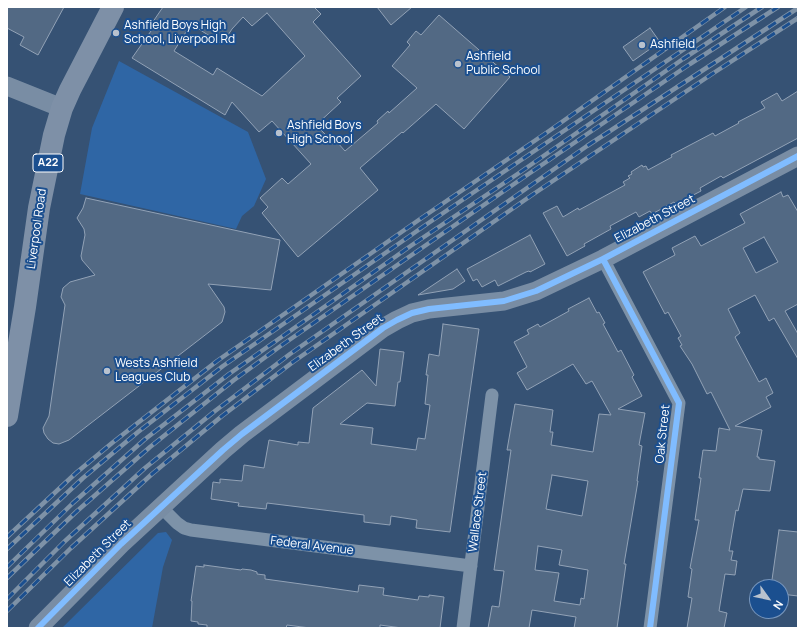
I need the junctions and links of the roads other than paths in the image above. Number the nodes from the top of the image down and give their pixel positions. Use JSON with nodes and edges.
{"nodes":[{"id":1,"x":114,"y":7,"type":"edge"},
{"id":2,"x":7,"y":86,"type":"edge"},
{"id":3,"x":62,"y":108,"type":"junction"},
{"id":4,"x":798,"y":156,"type":"edge"},
{"id":5,"x":603,"y":259,"type":"junction"},
{"id":6,"x":492,"y":395,"type":"dead end"},
{"id":7,"x":7,"y":416,"type":"edge"},
{"id":8,"x":161,"y":507,"type":"junction"},
{"id":9,"x":471,"y":566,"type":"junction"},
{"id":10,"x":38,"y":628,"type":"edge"},
{"id":11,"x":463,"y":628,"type":"edge"},
{"id":12,"x":650,"y":628,"type":"edge"}],
"edges":[{"from":1,"to":3,"type":"highway","name":"Liverpool Road","number":"A22"},
{"from":2,"to":3,"type":"main road"},
{"from":3,"to":7,"type":"highway","name":"Liverpool Road","number":"A22"},
{"from":4,"to":5,"type":"main road","name":"Elizabeth Street"},
{"from":5,"to":8,"type":"main road","name":"Elizabeth Street"},
{"from":5,"to":12,"type":"street","name":"Oak Street"},
{"from":6,"to":9,"type":"street","name":"Wallace Street"},
{"from":8,"to":9,"type":"street","name":"Federal Avenue"},
{"from":8,"to":10,"type":"main road","name":"Elizabeth Street"},
{"from":9,"to":11,"type":"street","name":"Wallace Street"}]}
